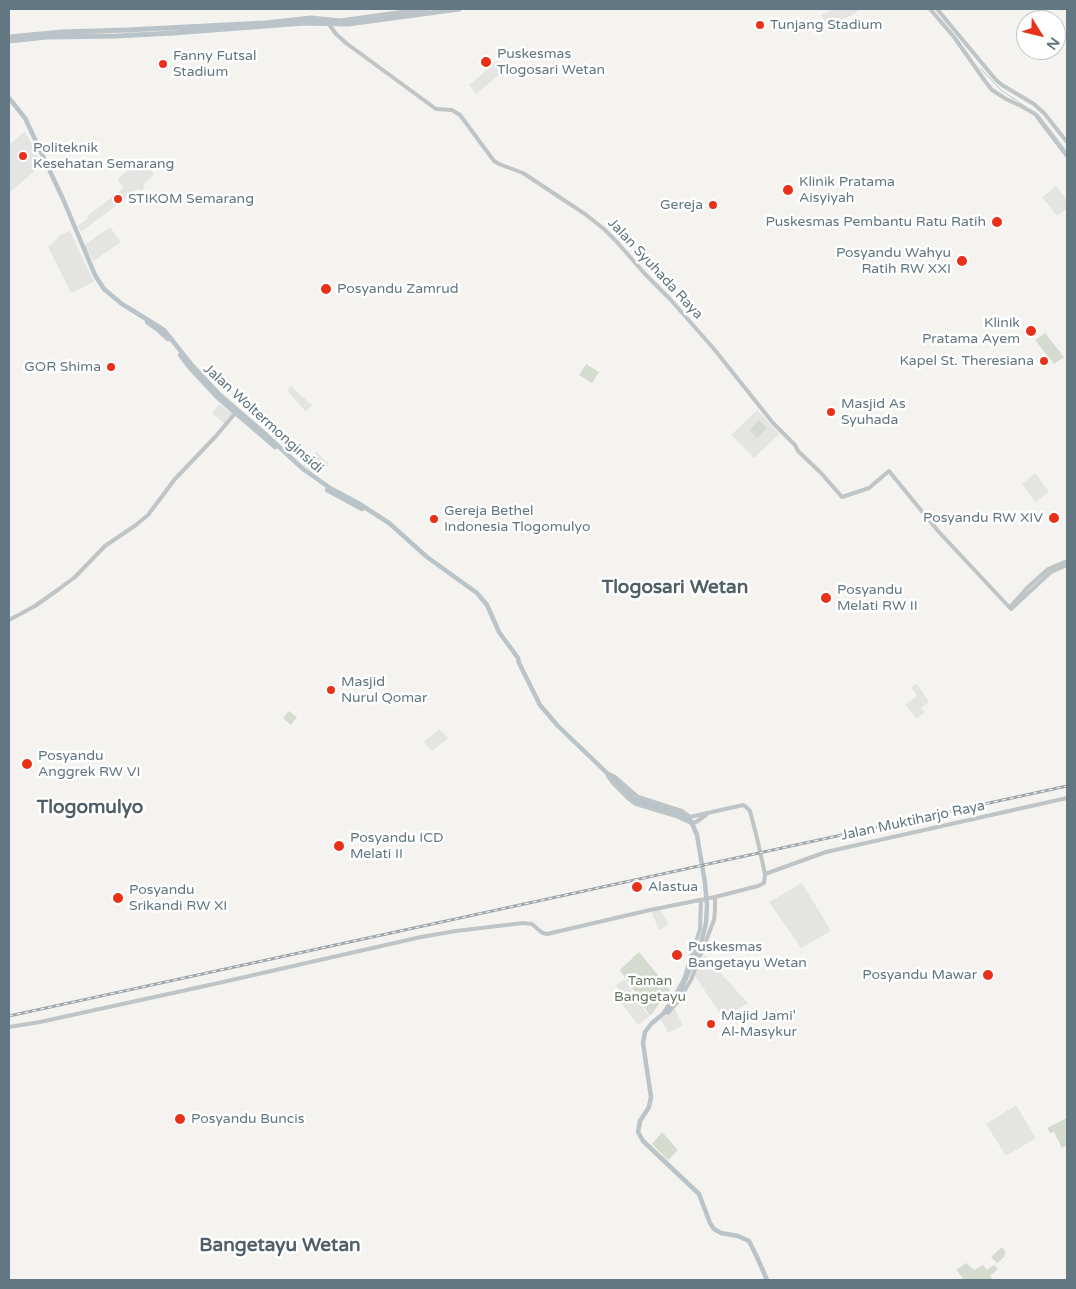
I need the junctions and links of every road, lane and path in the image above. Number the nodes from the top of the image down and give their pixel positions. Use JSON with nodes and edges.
{"nodes":[{"id":1,"x":426,"y":9,"type":"edge"},
{"id":2,"x":459,"y":9,"type":"edge"},
{"id":3,"x":930,"y":9,"type":"edge"},
{"id":4,"x":937,"y":9,"type":"edge"},
{"id":5,"x":328,"y":23,"type":"junction"},
{"id":6,"x":146,"y":32,"type":"junction"},
{"id":7,"x":9,"y":37,"type":"edge"},
{"id":8,"x":9,"y":41,"type":"edge"},
{"id":9,"x":9,"y":98,"type":"edge"},
{"id":10,"x":9,"y":102,"type":"edge"},
{"id":11,"x":1067,"y":142,"type":"edge"},
{"id":12,"x":1067,"y":156,"type":"edge"},
{"id":13,"x":218,"y":396,"type":"junction"},
{"id":14,"x":236,"y":412,"type":"junction"},
{"id":15,"x":1067,"y":561,"type":"edge"},
{"id":16,"x":1067,"y":565,"type":"edge"},
{"id":17,"x":1028,"y":590,"type":"junction"},
{"id":18,"x":9,"y":620,"type":"edge"},
{"id":19,"x":608,"y":774,"type":"junction"},
{"id":20,"x":1067,"y":798,"type":"edge"},
{"id":21,"x":708,"y":813,"type":"junction"},
{"id":22,"x":690,"y":817,"type":"junction"},
{"id":23,"x":696,"y":822,"type":"junction"},
{"id":24,"x":766,"y":874,"type":"junction"},
{"id":25,"x":715,"y":897,"type":"junction"},
{"id":26,"x":701,"y":900,"type":"junction"},
{"id":27,"x":662,"y":1016,"type":"junction"},
{"id":28,"x":9,"y":1027,"type":"edge"},
{"id":29,"x":767,"y":1280,"type":"edge"}],
"edges":[{"from":1,"to":6,"type":"main road"},
{"from":2,"to":5,"type":"main road"},
{"from":3,"to":12,"type":"street"},
{"from":4,"to":11,"type":"street"},
{"from":5,"to":6,"type":"main road"},
{"from":5,"to":17,"type":"street","name":"Jalan Syuhada Raya"},
{"from":6,"to":7,"type":"main road"},
{"from":6,"to":8,"type":"main road"},
{"from":9,"to":13,"type":"main road","name":"Jalan Woltermonginsidi"},
{"from":10,"to":13,"type":"main road","name":"Jalan Woltermonginsidi"},
{"from":13,"to":14,"type":"main road","name":"Jalan Woltermonginsidi"},
{"from":14,"to":18,"type":"street"},
{"from":14,"to":19,"type":"main road","name":"Jalan Woltermonginsidi"},
{"from":15,"to":17,"type":"street"},
{"from":16,"to":17,"type":"street"},
{"from":19,"to":22,"type":"street"},
{"from":19,"to":23,"type":"street"},
{"from":19,"to":27,"type":"main road","name":"Jalan Woltermonginsidi"},
{"from":20,"to":24,"type":"street","name":"Jalan Muktiharjo Raya"},
{"from":21,"to":22,"type":"street"},
{"from":21,"to":23,"type":"street"},
{"from":21,"to":24,"type":"street"},
{"from":22,"to":23,"type":"street"},
{"from":24,"to":25,"type":"street","name":"Jalan Muktiharjo Raya"},
{"from":25,"to":26,"type":"street"},
{"from":25,"to":27,"type":"street"},
{"from":26,"to":27,"type":"street"},
{"from":26,"to":28,"type":"street"},
{"from":27,"to":29,"type":"main road"}]}
